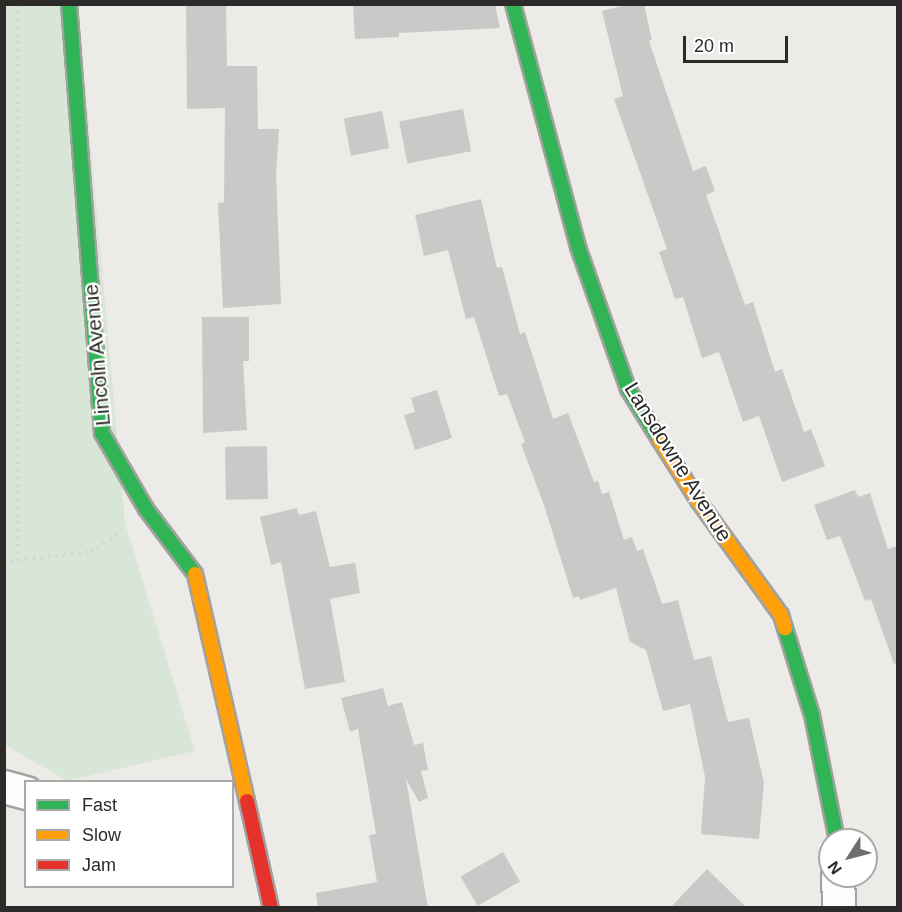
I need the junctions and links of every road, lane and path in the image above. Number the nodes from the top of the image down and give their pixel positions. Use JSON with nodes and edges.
{"nodes":[{"id":1,"x":18,"y":4,"type":"edge"},
{"id":2,"x":69,"y":4,"type":"edge"},
{"id":3,"x":513,"y":4,"type":"edge"},
{"id":4,"x":146,"y":509,"type":"junction"},
{"id":5,"x":18,"y":560,"type":"junction"},
{"id":6,"x":4,"y":566,"type":"edge"},
{"id":7,"x":238,"y":782,"type":"edge"},
{"id":8,"x":4,"y":787,"type":"edge"},
{"id":9,"x":24,"y":793,"type":"edge"},
{"id":10,"x":835,"y":828,"type":"edge"},
{"id":11,"x":838,"y":888,"type":"edge"},
{"id":12,"x":271,"y":908,"type":"edge"},
{"id":13,"x":839,"y":908,"type":"edge"}],
"edges":[{"from":1,"to":5,"type":"path"},
{"from":2,"to":4,"type":"street","name":"Lincoln Avenue"},
{"from":3,"to":10,"type":"street","name":"Lansdowne Avenue"},
{"from":4,"to":5,"type":"path"},
{"from":4,"to":7,"type":"street","name":"Lincoln Avenue"},
{"from":5,"to":6,"type":"path"},
{"from":7,"to":12,"type":"street","name":"Lincoln Avenue"},
{"from":8,"to":9,"type":"street"},
{"from":11,"to":13,"type":"street"}]}
